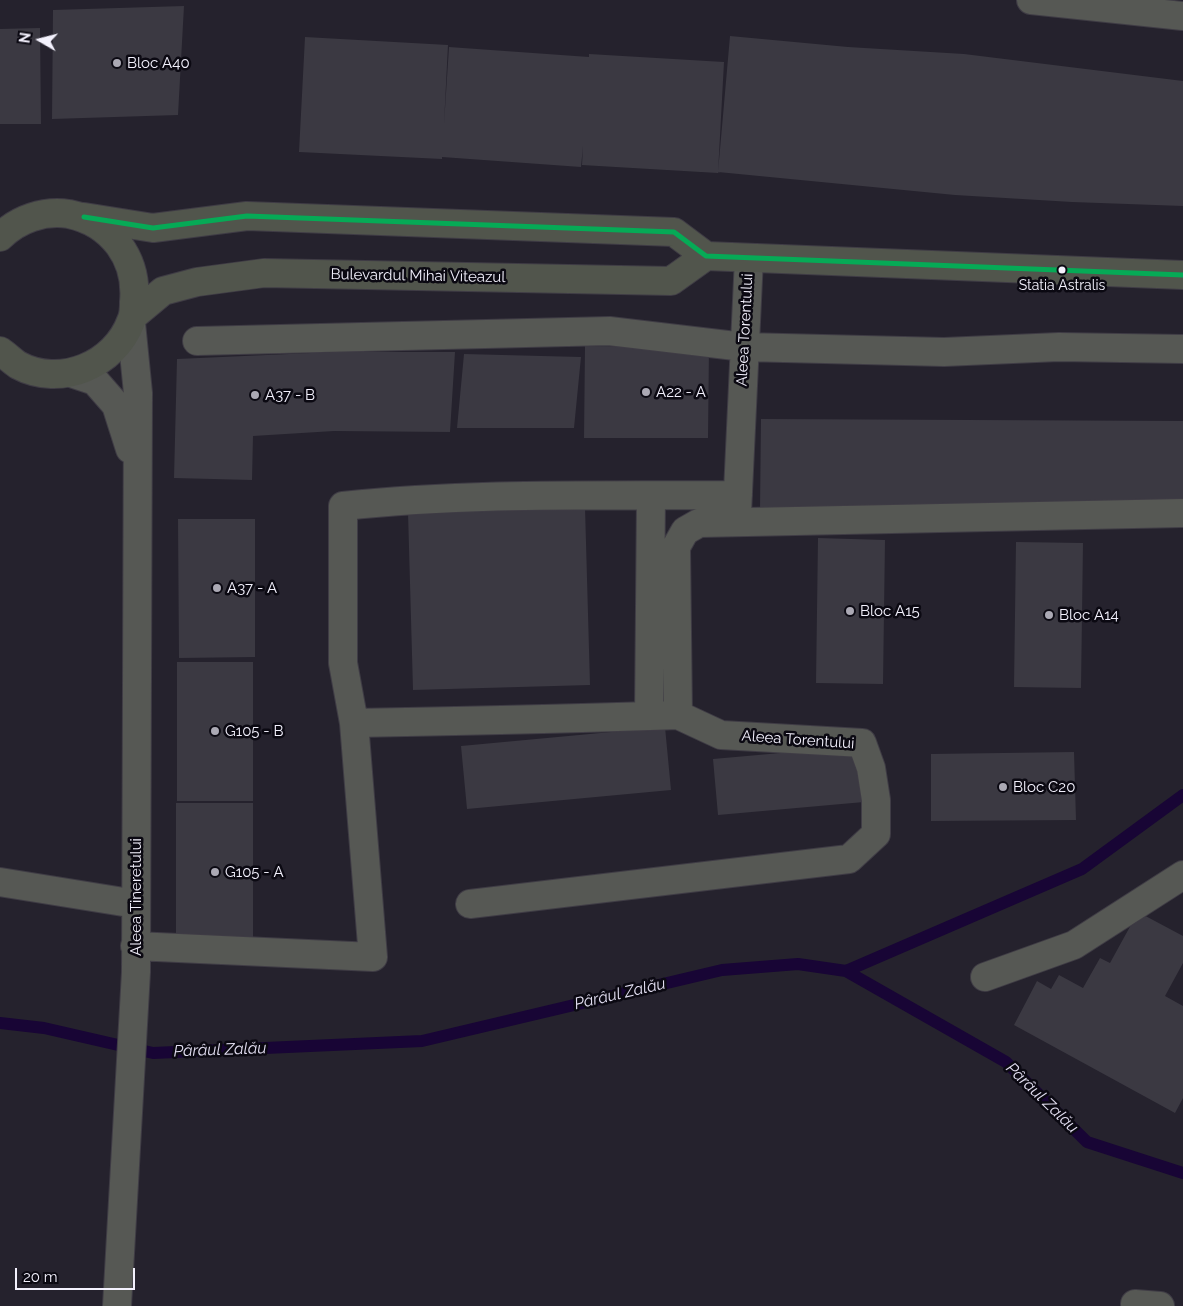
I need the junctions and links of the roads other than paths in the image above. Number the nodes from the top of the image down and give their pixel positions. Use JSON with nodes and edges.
{"nodes":[{"id":1,"x":1031,"y":0,"type":"edge"},
{"id":2,"x":1183,"y":16,"type":"edge"},
{"id":3,"x":33,"y":216,"type":"junction"},
{"id":4,"x":84,"y":217,"type":"junction"},
{"id":5,"x":0,"y":218,"type":"edge"},
{"id":6,"x":0,"y":237,"type":"edge"},
{"id":7,"x":706,"y":256,"type":"junction"},
{"id":8,"x":750,"y":258,"type":"junction"},
{"id":9,"x":1183,"y":275,"type":"edge"},
{"id":10,"x":132,"y":320,"type":"junction"},
{"id":11,"x":197,"y":340,"type":"dead end"},
{"id":12,"x":744,"y":347,"type":"junction"},
{"id":13,"x":1183,"y":349,"type":"edge"},
{"id":14,"x":0,"y":351,"type":"edge"},
{"id":15,"x":71,"y":373,"type":"junction"},
{"id":16,"x":137,"y":487,"type":"junction"},
{"id":17,"x":651,"y":496,"type":"junction"},
{"id":18,"x":737,"y":509,"type":"junction"},
{"id":19,"x":1183,"y":513,"type":"edge"},
{"id":20,"x":678,"y":715,"type":"junction"},
{"id":21,"x":649,"y":716,"type":"junction"},
{"id":22,"x":354,"y":723,"type":"junction"},
{"id":23,"x":1183,"y":875,"type":"edge"},
{"id":24,"x":0,"y":882,"type":"edge"},
{"id":25,"x":136,"y":904,"type":"junction"},
{"id":26,"x":470,"y":904,"type":"dead end"},
{"id":27,"x":135,"y":959,"type":"junction"},
{"id":28,"x":985,"y":977,"type":"dead end"},
{"id":29,"x":117,"y":1306,"type":"edge"}],
"edges":[{"from":1,"to":2,"type":"street"},
{"from":3,"to":4,"type":"main road"},
{"from":3,"to":5,"type":"main road"},
{"from":3,"to":6,"type":"main road"},
{"from":4,"to":7,"type":"main road"},
{"from":4,"to":10,"type":"main road"},
{"from":7,"to":8,"type":"main road"},
{"from":7,"to":10,"type":"main road","name":"Bulevardul Mihai Viteazul"},
{"from":8,"to":9,"type":"main road"},
{"from":8,"to":12,"type":"street","name":"Aleea Torentului"},
{"from":10,"to":15,"type":"main road"},
{"from":10,"to":16,"type":"street","name":"Aleea Tineretului"},
{"from":11,"to":12,"type":"street"},
{"from":12,"to":13,"type":"street"},
{"from":12,"to":18,"type":"street","name":"Aleea Torentului"},
{"from":14,"to":15,"type":"main road"},
{"from":15,"to":16,"type":"street","name":"Aleea Tineretului"},
{"from":16,"to":25,"type":"street","name":"Aleea Tineretului"},
{"from":17,"to":18,"type":"street"},
{"from":17,"to":21,"type":"street"},
{"from":17,"to":22,"type":"street"},
{"from":18,"to":19,"type":"street"},
{"from":18,"to":20,"type":"street"},
{"from":20,"to":21,"type":"street"},
{"from":20,"to":26,"type":"street","name":"Aleea Torentului"},
{"from":21,"to":22,"type":"street"},
{"from":22,"to":27,"type":"street"},
{"from":23,"to":28,"type":"street"},
{"from":24,"to":25,"type":"street"},
{"from":25,"to":27,"type":"street","name":"Aleea Tineretului"},
{"from":27,"to":29,"type":"street","name":"Aleea Tineretului"}]}
